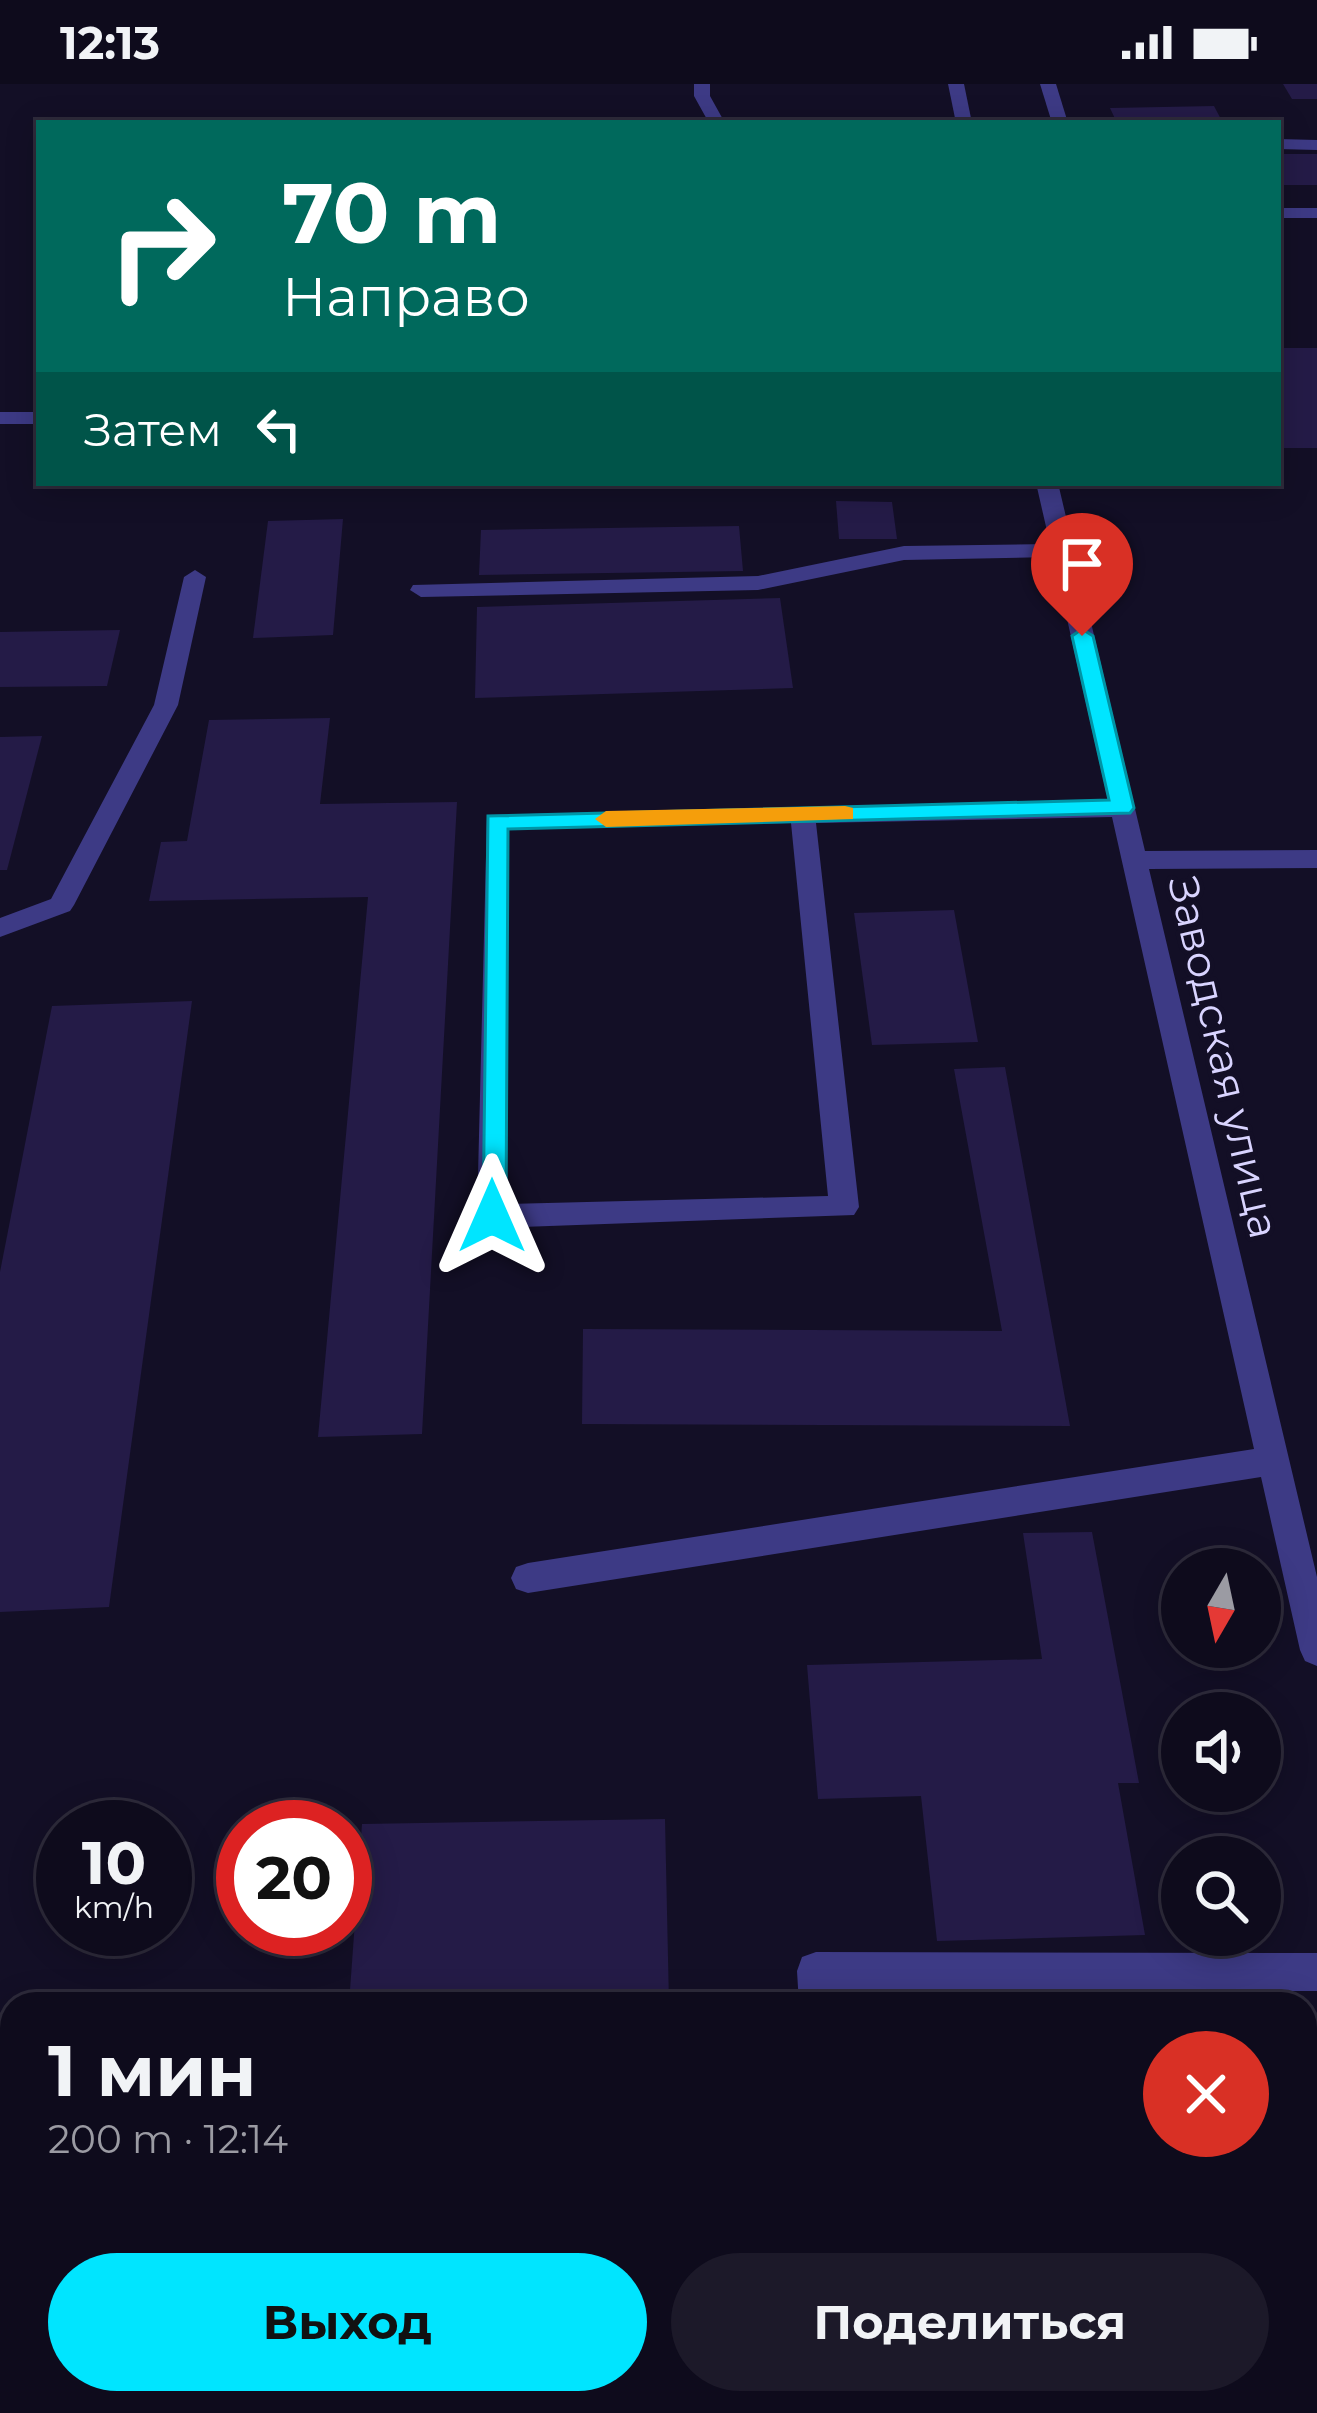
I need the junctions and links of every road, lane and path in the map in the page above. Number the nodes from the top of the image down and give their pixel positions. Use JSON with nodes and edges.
{"nodes":[{"id":1,"x":702,"y":84,"type":"edge"},
{"id":2,"x":956,"y":84,"type":"edge"},
{"id":3,"x":1048,"y":84,"type":"edge"},
{"id":4,"x":715,"y":120,"type":"edge"},
{"id":5,"x":963,"y":120,"type":"edge"},
{"id":6,"x":1059,"y":120,"type":"edge"},
{"id":7,"x":1281,"y":144,"type":"edge"},
{"id":8,"x":1317,"y":146,"type":"edge"},
{"id":9,"x":1281,"y":213,"type":"edge"},
{"id":10,"x":1317,"y":213,"type":"edge"},
{"id":11,"x":0,"y":418,"type":"edge"},
{"id":12,"x":36,"y":418,"type":"edge"},
{"id":13,"x":1048,"y":486,"type":"edge"},
{"id":14,"x":1062,"y":550,"type":"junction"},
{"id":15,"x":195,"y":577,"type":"dead end"},
{"id":16,"x":421,"y":590,"type":"dead end"},
{"id":17,"x":1122,"y":808,"type":"junction"},
{"id":18,"x":803,"y":814,"type":"junction"},
{"id":19,"x":1317,"y":859,"type":"edge"},
{"id":20,"x":1135,"y":860,"type":"junction"},
{"id":21,"x":0,"y":928,"type":"edge"},
{"id":22,"x":1276,"y":1460,"type":"junction"},
{"id":23,"x":528,"y":1578,"type":"dead end"},
{"id":24,"x":1315,"y":1632,"type":"edge"},
{"id":25,"x":1317,"y":1972,"type":"edge"},
{"id":26,"x":817,"y":1992,"type":"edge"}],
"edges":[{"from":1,"to":4,"type":"street"},
{"from":2,"to":5,"type":"street"},
{"from":3,"to":6,"type":"street"},
{"from":7,"to":8,"type":"street"},
{"from":9,"to":10,"type":"street"},
{"from":11,"to":12,"type":"street"},
{"from":13,"to":14,"type":"street","name":"Заводская улица"},
{"from":14,"to":16,"type":"street"},
{"from":14,"to":17,"type":"street","name":"Заводская улица"},
{"from":15,"to":21,"type":"street"},
{"from":17,"to":18,"type":"street"},
{"from":17,"to":20,"type":"street","name":"Заводская улица"},
{"from":18,"to":18,"type":"street"},
{"from":19,"to":20,"type":"street"},
{"from":20,"to":22,"type":"street","name":"Заводская улица"},
{"from":22,"to":23,"type":"street"},
{"from":22,"to":24,"type":"street","name":"Заводская улица"},
{"from":25,"to":26,"type":"street"}]}
